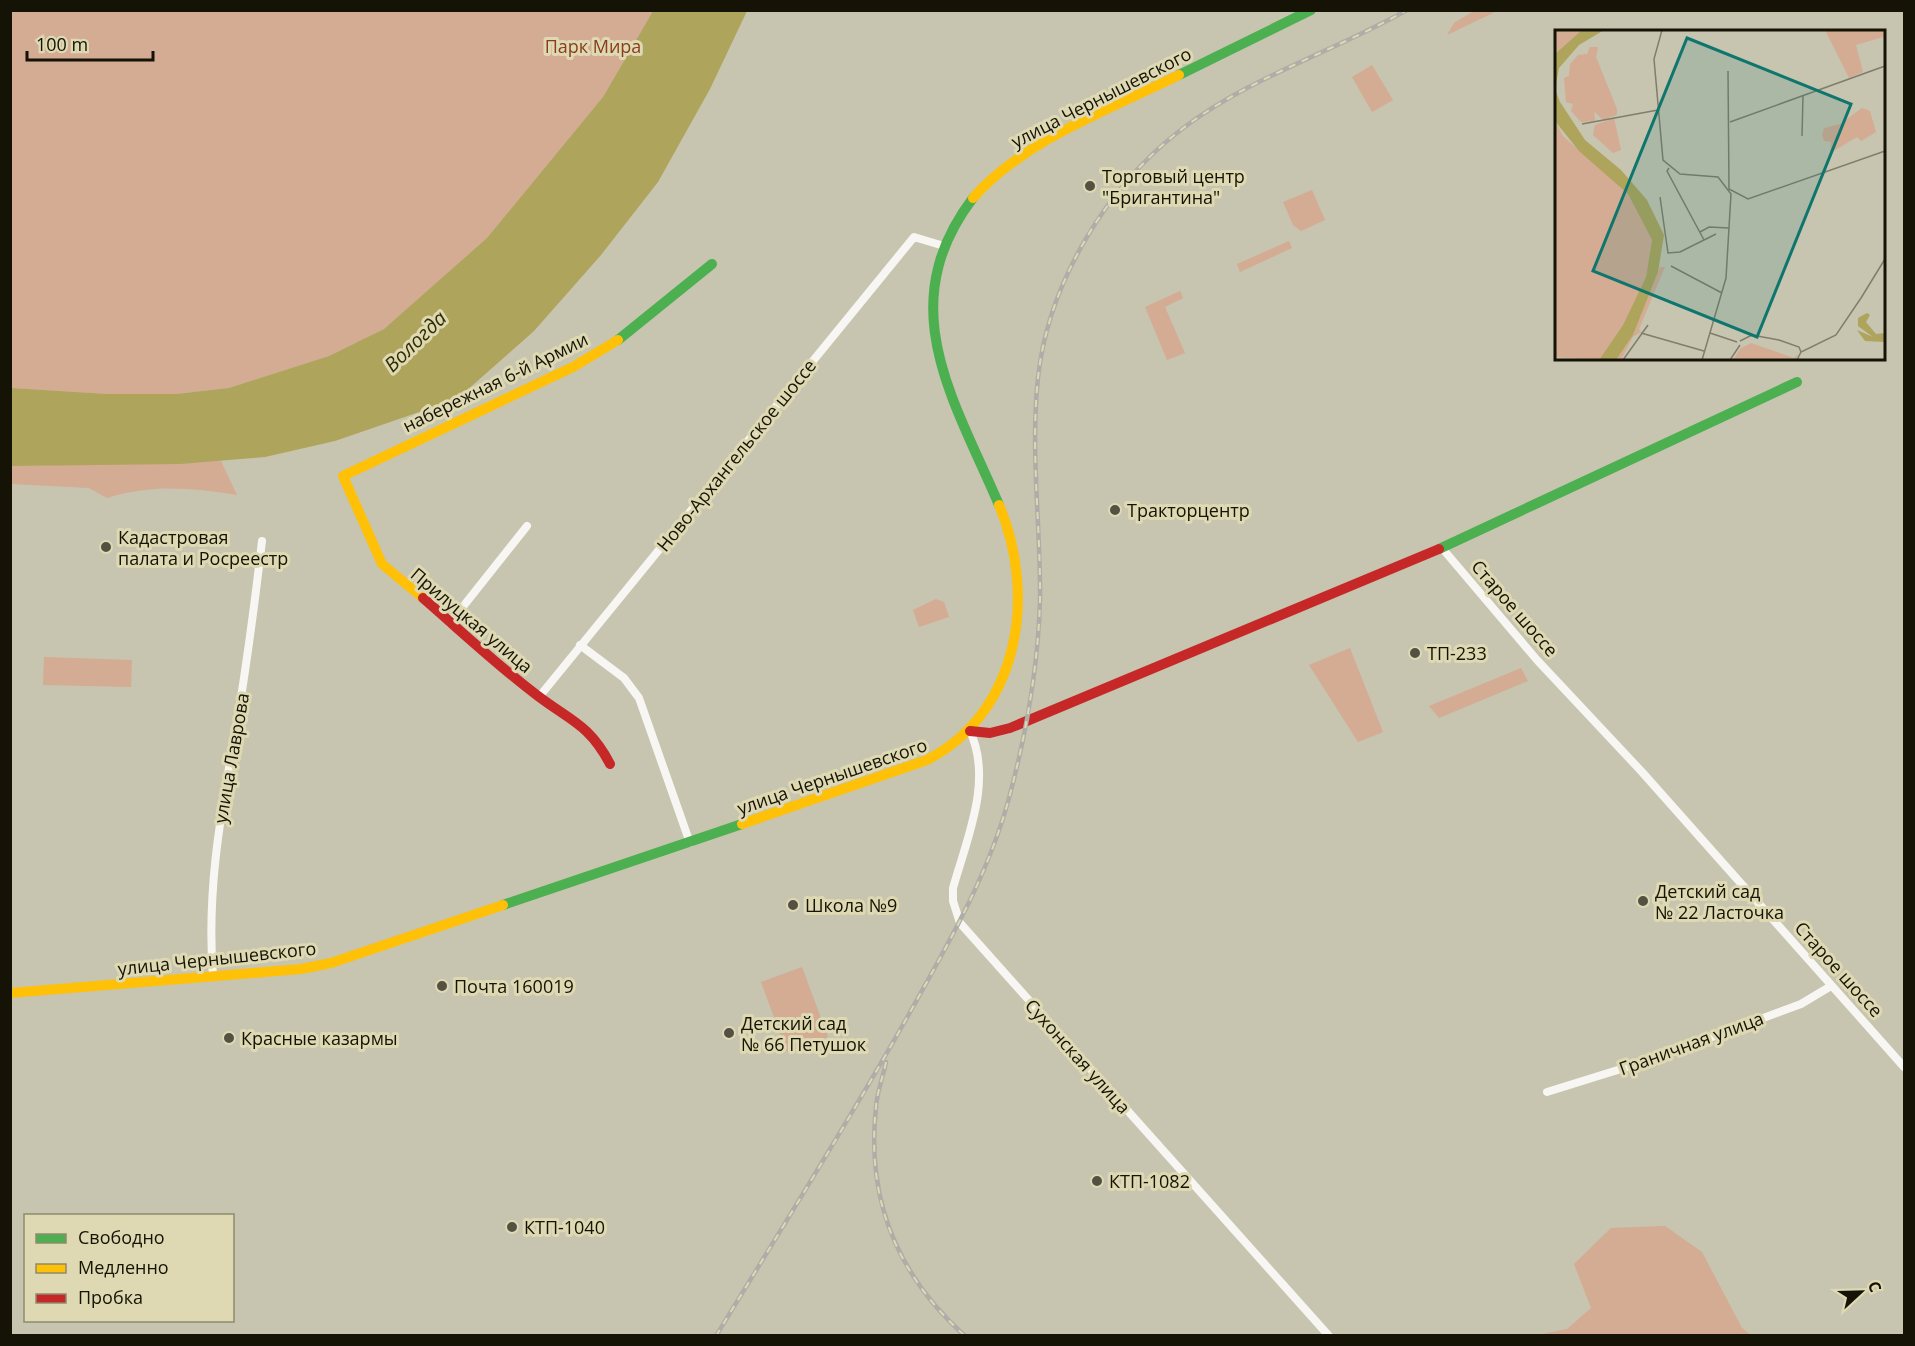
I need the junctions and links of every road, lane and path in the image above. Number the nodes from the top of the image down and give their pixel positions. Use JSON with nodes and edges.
{"nodes":[{"id":1,"x":1311,"y":10,"type":"edge"},
{"id":2,"x":944,"y":246,"type":"junction"},
{"id":3,"x":712,"y":264,"type":"dead end"},
{"id":4,"x":1797,"y":382,"type":"dead end"},
{"id":5,"x":343,"y":476,"type":"joint"},
{"id":6,"x":527,"y":526,"type":"dead end"},
{"id":7,"x":262,"y":541,"type":"dead end"},
{"id":8,"x":1442,"y":548,"type":"junction"},
{"id":9,"x":450,"y":622,"type":"junction"},
{"id":10,"x":580,"y":645,"type":"junction"},
{"id":11,"x":539,"y":697,"type":"junction"},
{"id":12,"x":970,"y":730,"type":"junction"},
{"id":13,"x":610,"y":764,"type":"dead end"},
{"id":14,"x":690,"y":843,"type":"junction"},
{"id":15,"x":213,"y":976,"type":"junction"},
{"id":16,"x":1832,"y":986,"type":"junction"},
{"id":17,"x":10,"y":993,"type":"edge"},
{"id":18,"x":1905,"y":1066,"type":"edge"},
{"id":19,"x":1547,"y":1092,"type":"dead end"},
{"id":20,"x":1329,"y":1335,"type":"edge"}],
"edges":[{"from":1,"to":2,"type":"main road","name":"улица Чернышевского"},
{"from":2,"to":10,"type":"street","name":"Ново-Архангельское шоссе"},
{"from":2,"to":12,"type":"main road","name":"улица Чернышевского"},
{"from":3,"to":5,"type":"main road","name":"набережная 6-й Армии"},
{"from":4,"to":8,"type":"main road"},
{"from":5,"to":9,"type":"main road","name":"Прилуцкая улица"},
{"from":6,"to":9,"type":"street"},
{"from":7,"to":15,"type":"street","name":"улица Лаврова"},
{"from":8,"to":12,"type":"main road"},
{"from":8,"to":16,"type":"street","name":"Старое шоссе"},
{"from":9,"to":11,"type":"main road","name":"Прилуцкая улица"},
{"from":10,"to":11,"type":"street","name":"Ново-Архангельское шоссе"},
{"from":10,"to":14,"type":"street"},
{"from":11,"to":13,"type":"main road","name":"Прилуцкая улица"},
{"from":12,"to":14,"type":"main road","name":"улица Чернышевского"},
{"from":12,"to":20,"type":"street","name":"Сухонская улица"},
{"from":14,"to":15,"type":"main road","name":"улица Чернышевского"},
{"from":15,"to":17,"type":"main road","name":"улица Чернышевского"},
{"from":16,"to":18,"type":"street","name":"Старое шоссе"},
{"from":16,"to":19,"type":"street","name":"Граничная улица"}]}
